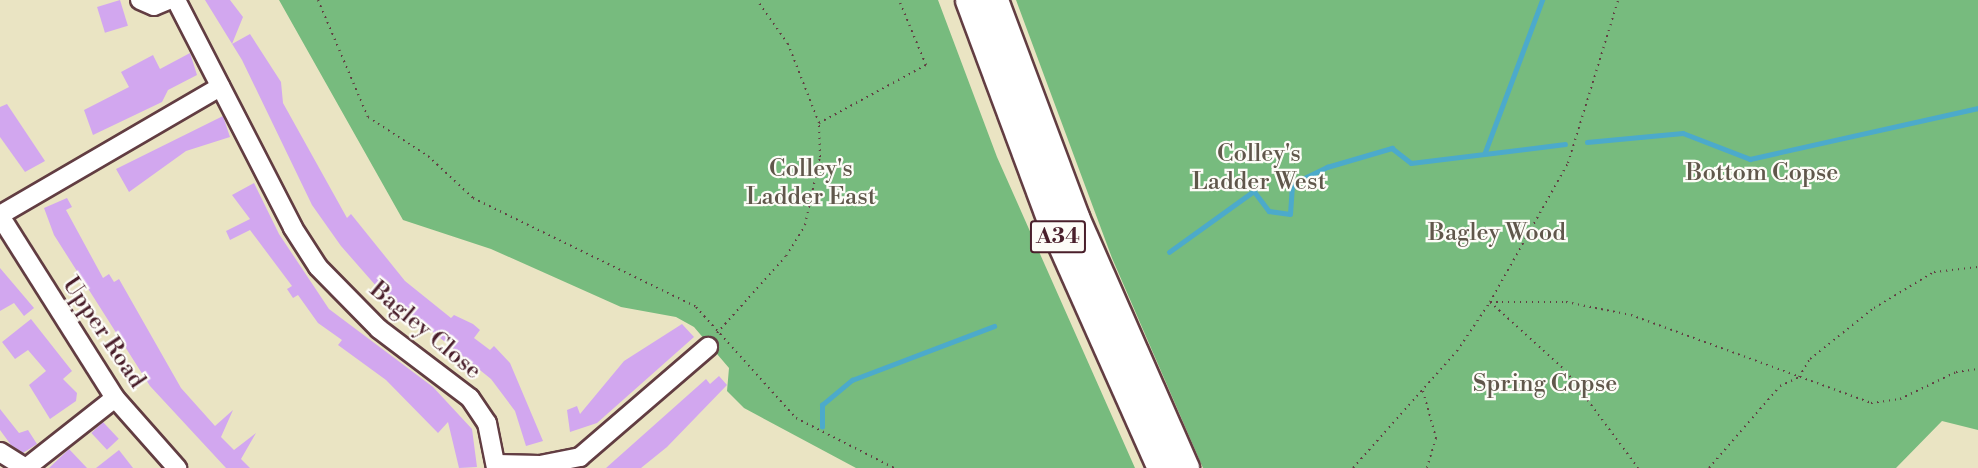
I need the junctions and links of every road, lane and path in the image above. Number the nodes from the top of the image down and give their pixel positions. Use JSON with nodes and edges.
{"nodes":[{"id":1,"x":140,"y":0,"type":"edge"},
{"id":2,"x":168,"y":0,"type":"edge"},
{"id":3,"x":176,"y":0,"type":"edge"},
{"id":4,"x":318,"y":0,"type":"edge"},
{"id":5,"x":757,"y":0,"type":"edge"},
{"id":6,"x":899,"y":0,"type":"edge"},
{"id":7,"x":969,"y":0,"type":"edge"},
{"id":8,"x":994,"y":0,"type":"edge"},
{"id":9,"x":1618,"y":0,"type":"edge"},
{"id":10,"x":220,"y":87,"type":"junction"},
{"id":11,"x":819,"y":123,"type":"junction"},
{"id":12,"x":0,"y":215,"type":"edge"},
{"id":13,"x":1978,"y":267,"type":"edge"},
{"id":14,"x":1490,"y":302,"type":"junction"},
{"id":15,"x":720,"y":328,"type":"junction"},
{"id":16,"x":708,"y":347,"type":"joint"},
{"id":17,"x":1978,"y":369,"type":"edge"},
{"id":18,"x":1799,"y":377,"type":"junction"},
{"id":19,"x":1423,"y":391,"type":"junction"},
{"id":20,"x":115,"y":398,"type":"junction"},
{"id":21,"x":0,"y":452,"type":"edge"},
{"id":22,"x":497,"y":466,"type":"edge"},
{"id":23,"x":26,"y":468,"type":"edge"},
{"id":24,"x":177,"y":468,"type":"edge"},
{"id":25,"x":894,"y":468,"type":"edge"},
{"id":26,"x":1161,"y":468,"type":"edge"},
{"id":27,"x":1185,"y":468,"type":"edge"},
{"id":28,"x":1353,"y":468,"type":"edge"},
{"id":29,"x":1427,"y":468,"type":"edge"},
{"id":30,"x":1638,"y":468,"type":"edge"},
{"id":31,"x":1708,"y":468,"type":"edge"}],
"edges":[{"from":1,"to":2,"type":"street"},
{"from":3,"to":10,"type":"street","name":"Bagley Close"},
{"from":4,"to":15,"type":"path"},
{"from":5,"to":11,"type":"path"},
{"from":6,"to":11,"type":"path"},
{"from":7,"to":26,"type":"highway","number":"A34"},
{"from":8,"to":27,"type":"highway","number":"A34"},
{"from":9,"to":14,"type":"path"},
{"from":10,"to":12,"type":"street"},
{"from":10,"to":22,"type":"street","name":"Bagley Close"},
{"from":11,"to":15,"type":"path"},
{"from":12,"to":20,"type":"street","name":"Upper Road"},
{"from":13,"to":18,"type":"path"},
{"from":14,"to":18,"type":"path"},
{"from":14,"to":19,"type":"path"},
{"from":14,"to":30,"type":"path"},
{"from":15,"to":16,"type":"path"},
{"from":15,"to":25,"type":"path"},
{"from":16,"to":22,"type":"street","name":"Bagley Close"},
{"from":17,"to":18,"type":"path"},
{"from":18,"to":31,"type":"path"},
{"from":19,"to":28,"type":"path"},
{"from":19,"to":29,"type":"path"},
{"from":20,"to":23,"type":"street"},
{"from":20,"to":24,"type":"street","name":"Upper Road"},
{"from":21,"to":23,"type":"street"}]}
